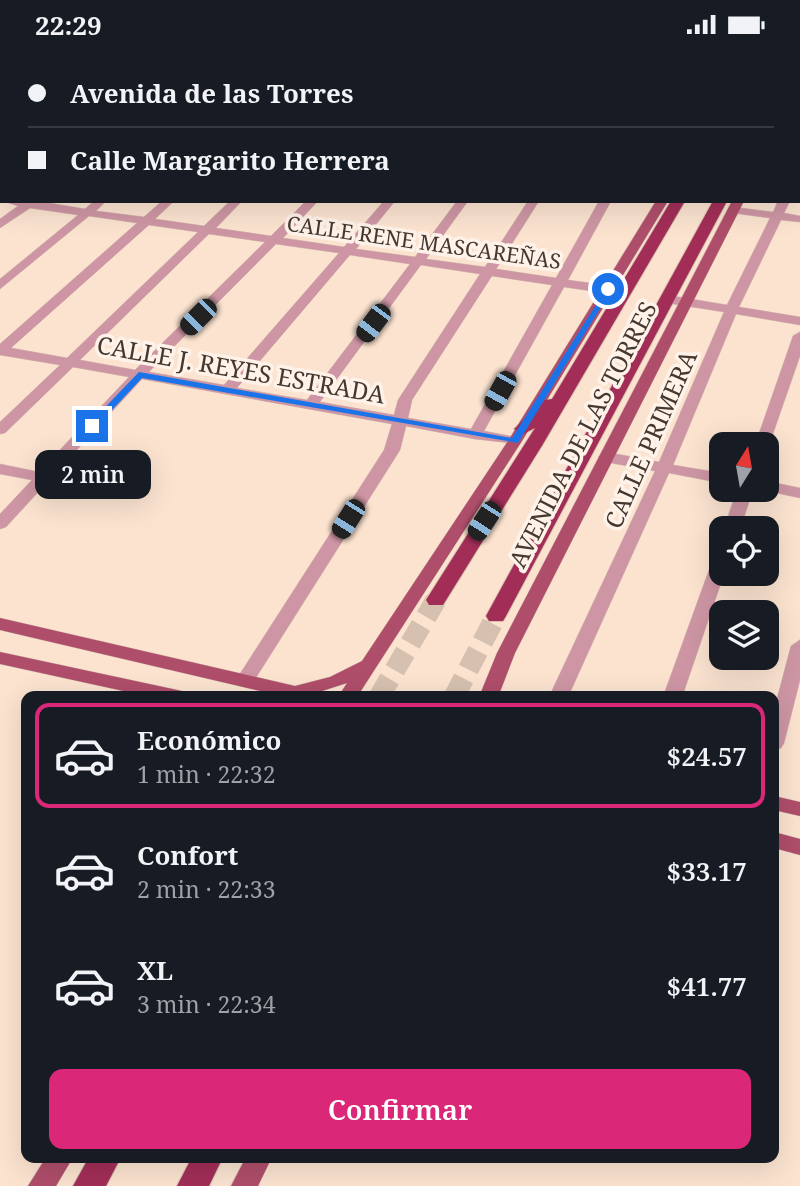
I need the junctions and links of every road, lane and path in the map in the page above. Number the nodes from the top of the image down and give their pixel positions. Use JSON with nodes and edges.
{"nodes":[{"id":1,"x":30,"y":203,"type":"edge"},
{"id":2,"x":100,"y":203,"type":"edge"},
{"id":3,"x":167,"y":203,"type":"edge"},
{"id":4,"x":235,"y":203,"type":"edge"},
{"id":5,"x":311,"y":203,"type":"edge"},
{"id":6,"x":388,"y":203,"type":"edge"},
{"id":7,"x":462,"y":203,"type":"edge"},
{"id":8,"x":533,"y":203,"type":"edge"},
{"id":9,"x":605,"y":203,"type":"edge"},
{"id":10,"x":661,"y":203,"type":"edge"},
{"id":11,"x":677,"y":203,"type":"edge"},
{"id":12,"x":783,"y":203,"type":"edge"},
{"id":13,"x":722,"y":205,"type":"edge"},
{"id":14,"x":87,"y":213,"type":"junction"},
{"id":15,"x":777,"y":216,"type":"junction"},
{"id":16,"x":800,"y":219,"type":"edge"},
{"id":17,"x":146,"y":221,"type":"junction"},
{"id":18,"x":0,"y":225,"type":"edge"},
{"id":19,"x":207,"y":230,"type":"junction"},
{"id":20,"x":275,"y":240,"type":"junction"},
{"id":21,"x":348,"y":251,"type":"junction"},
{"id":22,"x":419,"y":262,"type":"junction"},
{"id":23,"x":489,"y":272,"type":"junction"},
{"id":24,"x":561,"y":282,"type":"junction"},
{"id":25,"x":0,"y":285,"type":"edge"},
{"id":26,"x":608,"y":289,"type":"junction"},
{"id":27,"x":626,"y":292,"type":"junction"},
{"id":28,"x":667,"y":299,"type":"junction"},
{"id":29,"x":684,"y":302,"type":"junction"},
{"id":30,"x":731,"y":310,"type":"junction"},
{"id":31,"x":800,"y":321,"type":"edge"},
{"id":32,"x":648,"y":335,"type":"junction"},
{"id":33,"x":800,"y":336,"type":"edge"},
{"id":34,"x":1,"y":350,"type":"edge"},
{"id":35,"x":70,"y":362,"type":"junction"},
{"id":36,"x":652,"y":365,"type":"junction"},
{"id":37,"x":139,"y":375,"type":"junction"},
{"id":38,"x":227,"y":391,"type":"junction"},
{"id":39,"x":566,"y":391,"type":"junction"},
{"id":40,"x":311,"y":404,"type":"junction"},
{"id":41,"x":401,"y":422,"type":"junction"},
{"id":42,"x":0,"y":430,"type":"edge"},
{"id":43,"x":767,"y":432,"type":"edge"},
{"id":44,"x":475,"y":435,"type":"junction"},
{"id":45,"x":519,"y":435,"type":"junction"},
{"id":46,"x":606,"y":457,"type":"junction"},
{"id":47,"x":664,"y":468,"type":"junction"},
{"id":48,"x":0,"y":469,"type":"edge"},
{"id":49,"x":709,"y":476,"type":"edge"},
{"id":50,"x":45,"y":478,"type":"junction"},
{"id":51,"x":779,"y":489,"type":"edge"},
{"id":52,"x":800,"y":493,"type":"edge"},
{"id":53,"x":0,"y":524,"type":"edge"},
{"id":54,"x":711,"y":586,"type":"edge"},
{"id":55,"x":436,"y":600,"type":"tunnel mouth"},
{"id":56,"x":496,"y":616,"type":"tunnel mouth"},
{"id":57,"x":1,"y":625,"type":"edge"},
{"id":58,"x":800,"y":646,"type":"edge"},
{"id":59,"x":0,"y":658,"type":"edge"},
{"id":60,"x":370,"y":662,"type":"junction"},
{"id":61,"x":245,"y":680,"type":"junction"},
{"id":62,"x":154,"y":691,"type":"edge"},
{"id":63,"x":291,"y":691,"type":"edge"},
{"id":64,"x":299,"y":691,"type":"edge"},
{"id":65,"x":350,"y":691,"type":"edge"},
{"id":66,"x":493,"y":691,"type":"edge"},
{"id":67,"x":561,"y":691,"type":"edge"},
{"id":68,"x":674,"y":691,"type":"edge"},
{"id":69,"x":779,"y":724,"type":"edge"},
{"id":70,"x":779,"y":805,"type":"edge"},
{"id":71,"x":779,"y":810,"type":"edge"},
{"id":72,"x":800,"y":811,"type":"edge"},
{"id":73,"x":779,"y":841,"type":"edge"},
{"id":74,"x":800,"y":847,"type":"edge"},
{"id":75,"x":56,"y":1163,"type":"edge"},
{"id":76,"x":103,"y":1163,"type":"edge"},
{"id":77,"x":205,"y":1163,"type":"edge"},
{"id":78,"x":256,"y":1163,"type":"edge"},
{"id":79,"x":41,"y":1186,"type":"edge"},
{"id":80,"x":89,"y":1186,"type":"edge"},
{"id":81,"x":193,"y":1186,"type":"edge"},
{"id":82,"x":244,"y":1186,"type":"edge"}],
"edges":[{"from":1,"to":14,"type":"street","name":"CALLE RENE MASCAREÑAS"},
{"from":1,"to":18,"type":"street"},
{"from":2,"to":14,"type":"street"},
{"from":3,"to":17,"type":"street"},
{"from":4,"to":19,"type":"street"},
{"from":5,"to":20,"type":"street"},
{"from":6,"to":21,"type":"street"},
{"from":7,"to":22,"type":"street"},
{"from":8,"to":23,"type":"street"},
{"from":9,"to":24,"type":"street"},
{"from":10,"to":26,"type":"main road","name":"AVENIDA DE LAS TORRES"},
{"from":11,"to":27,"type":"highway","name":"AVENIDA DE LAS TORRES"},
{"from":12,"to":15,"type":"street","name":"CALLE PRIMERA"},
{"from":13,"to":15,"type":"street"},
{"from":13,"to":28,"type":"highway","name":"AVENIDA DE LAS TORRES"},
{"from":13,"to":29,"type":"main road","name":"AVENIDA DE LAS TORRES"},
{"from":14,"to":17,"type":"street","name":"CALLE RENE MASCAREÑAS"},
{"from":14,"to":25,"type":"street"},
{"from":15,"to":16,"type":"street"},
{"from":15,"to":30,"type":"street","name":"CALLE PRIMERA"},
{"from":17,"to":19,"type":"street","name":"CALLE RENE MASCAREÑAS"},
{"from":17,"to":34,"type":"street"},
{"from":19,"to":20,"type":"street","name":"CALLE RENE MASCAREÑAS"},
{"from":19,"to":35,"type":"street"},
{"from":20,"to":21,"type":"street","name":"CALLE RENE MASCAREÑAS"},
{"from":20,"to":37,"type":"street"},
{"from":21,"to":22,"type":"street","name":"CALLE RENE MASCAREÑAS"},
{"from":21,"to":38,"type":"street"},
{"from":22,"to":23,"type":"street","name":"CALLE RENE MASCAREÑAS"},
{"from":22,"to":40,"type":"street"},
{"from":23,"to":24,"type":"street","name":"CALLE RENE MASCAREÑAS"},
{"from":23,"to":41,"type":"street"},
{"from":24,"to":26,"type":"street","name":"CALLE RENE MASCAREÑAS"},
{"from":24,"to":44,"type":"street"},
{"from":26,"to":27,"type":"street","name":"CALLE RENE MASCAREÑAS"},
{"from":26,"to":45,"type":"main road","name":"AVENIDA DE LAS TORRES"},
{"from":27,"to":39,"type":"highway","name":"AVENIDA DE LAS TORRES"},
{"from":28,"to":29,"type":"street"},
{"from":28,"to":32,"type":"highway","name":"AVENIDA DE LAS TORRES"},
{"from":29,"to":30,"type":"street"},
{"from":29,"to":36,"type":"main road","name":"AVENIDA DE LAS TORRES"},
{"from":30,"to":31,"type":"street"},
{"from":30,"to":47,"type":"street","name":"CALLE PRIMERA"},
{"from":32,"to":36,"type":"highway"},
{"from":32,"to":56,"type":"highway","name":"AVENIDA DE LAS TORRES"},
{"from":33,"to":43,"type":"street"},
{"from":34,"to":35,"type":"street","name":"CALLE J. REYES ESTRADA"},
{"from":35,"to":37,"type":"street","name":"CALLE J. REYES ESTRADA"},
{"from":35,"to":42,"type":"street"},
{"from":36,"to":46,"type":"main road","name":"AVENIDA DE LAS TORRES"},
{"from":37,"to":38,"type":"street","name":"CALLE J. REYES ESTRADA"},
{"from":37,"to":50,"type":"street"},
{"from":38,"to":40,"type":"street","name":"CALLE J. REYES ESTRADA"},
{"from":39,"to":45,"type":"highway"},
{"from":39,"to":55,"type":"highway","name":"AVENIDA DE LAS TORRES"},
{"from":40,"to":41,"type":"street","name":"CALLE J. REYES ESTRADA"},
{"from":41,"to":44,"type":"street","name":"CALLE J. REYES ESTRADA"},
{"from":41,"to":61,"type":"street"},
{"from":44,"to":45,"type":"street","name":"CALLE J. REYES ESTRADA"},
{"from":45,"to":60,"type":"main road","name":"AVENIDA DE LAS TORRES"},
{"from":46,"to":47,"type":"street"},
{"from":46,"to":66,"type":"main road","name":"AVENIDA DE LAS TORRES"},
{"from":47,"to":49,"type":"street"},
{"from":47,"to":67,"type":"street","name":"CALLE PRIMERA"},
{"from":48,"to":50,"type":"street"},
{"from":50,"to":53,"type":"street"},
{"from":51,"to":52,"type":"street"},
{"from":54,"to":68,"type":"street"},
{"from":57,"to":61,"type":"main road"},
{"from":58,"to":69,"type":"street"},
{"from":59,"to":62,"type":"main road"},
{"from":60,"to":64,"type":"main road"},
{"from":60,"to":65,"type":"main road","name":"AVENIDA DE LAS TORRES"},
{"from":61,"to":63,"type":"main road"},
{"from":70,"to":72,"type":"main road"},
{"from":71,"to":72,"type":"main road"},
{"from":73,"to":74,"type":"main road"},
{"from":75,"to":79,"type":"main road"},
{"from":76,"to":80,"type":"highway"},
{"from":77,"to":81,"type":"highway"},
{"from":78,"to":82,"type":"main road"}]}
